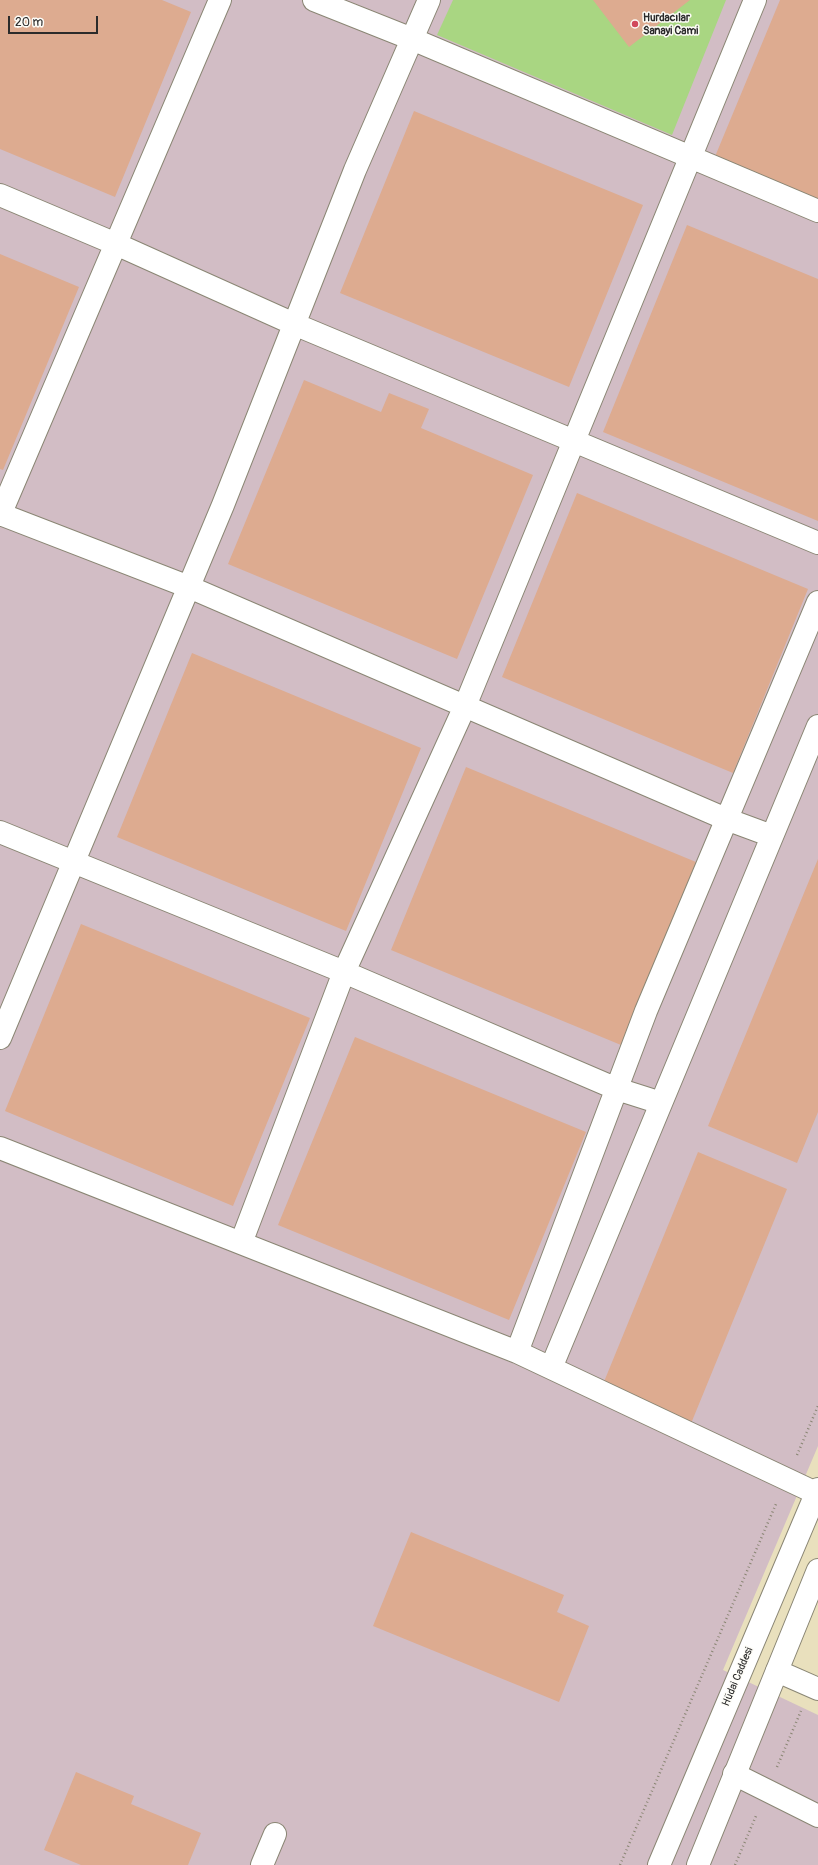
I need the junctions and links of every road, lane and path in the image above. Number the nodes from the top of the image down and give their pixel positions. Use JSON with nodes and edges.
{"nodes":[{"id":1,"x":220,"y":0,"type":"edge"},
{"id":2,"x":314,"y":0,"type":"edge"},
{"id":3,"x":429,"y":0,"type":"edge"},
{"id":4,"x":755,"y":0,"type":"edge"},
{"id":5,"x":412,"y":39,"type":"junction"},
{"id":6,"x":691,"y":157,"type":"junction"},
{"id":7,"x":0,"y":195,"type":"edge"},
{"id":8,"x":818,"y":211,"type":"edge"},
{"id":9,"x":116,"y":244,"type":"junction"},
{"id":10,"x":294,"y":324,"type":"junction"},
{"id":11,"x":573,"y":440,"type":"junction"},
{"id":12,"x":0,"y":514,"type":"edge"},
{"id":13,"x":818,"y":542,"type":"edge"},
{"id":14,"x":189,"y":587,"type":"junction"},
{"id":15,"x":818,"y":602,"type":"edge"},
{"id":16,"x":466,"y":706,"type":"junction"},
{"id":17,"x":818,"y":726,"type":"edge"},
{"id":18,"x":726,"y":819,"type":"junction"},
{"id":19,"x":0,"y":832,"type":"edge"},
{"id":20,"x":772,"y":836,"type":"junction"},
{"id":21,"x":73,"y":862,"type":"junction"},
{"id":22,"x":344,"y":972,"type":"junction"},
{"id":23,"x":0,"y":1038,"type":"edge"},
{"id":24,"x":616,"y":1089,"type":"junction"},
{"id":25,"x":661,"y":1104,"type":"junction"},
{"id":26,"x":0,"y":1148,"type":"edge"},
{"id":27,"x":241,"y":1243,"type":"junction"},
{"id":28,"x":517,"y":1352,"type":"junction"},
{"id":29,"x":551,"y":1368,"type":"junction"},
{"id":30,"x":818,"y":1406,"type":"edge"},
{"id":31,"x":786,"y":1479,"type":"junction"},
{"id":32,"x":817,"y":1491,"type":"edge"},
{"id":33,"x":818,"y":1570,"type":"edge"},
{"id":34,"x":776,"y":1671,"type":"junction"},
{"id":35,"x":818,"y":1689,"type":"edge"},
{"id":36,"x":734,"y":1774,"type":"junction"},
{"id":37,"x":818,"y":1816,"type":"edge"},
{"id":38,"x":275,"y":1834,"type":"dead end"},
{"id":39,"x":262,"y":1865,"type":"edge"},
{"id":40,"x":620,"y":1865,"type":"edge"},
{"id":41,"x":658,"y":1865,"type":"edge"},
{"id":42,"x":698,"y":1865,"type":"edge"}],
"edges":[{"from":1,"to":9,"type":"street"},
{"from":2,"to":5,"type":"street"},
{"from":3,"to":5,"type":"street"},
{"from":4,"to":6,"type":"street"},
{"from":5,"to":6,"type":"street"},
{"from":5,"to":10,"type":"street"},
{"from":6,"to":8,"type":"street"},
{"from":6,"to":11,"type":"street"},
{"from":7,"to":9,"type":"street"},
{"from":9,"to":10,"type":"street"},
{"from":9,"to":12,"type":"street"},
{"from":10,"to":11,"type":"street"},
{"from":10,"to":14,"type":"street"},
{"from":11,"to":13,"type":"street"},
{"from":11,"to":16,"type":"street"},
{"from":12,"to":14,"type":"street"},
{"from":14,"to":16,"type":"street"},
{"from":14,"to":21,"type":"street"},
{"from":15,"to":18,"type":"street"},
{"from":16,"to":18,"type":"street"},
{"from":16,"to":22,"type":"street"},
{"from":17,"to":20,"type":"street"},
{"from":18,"to":20,"type":"street"},
{"from":18,"to":24,"type":"street"},
{"from":19,"to":21,"type":"street"},
{"from":20,"to":25,"type":"street"},
{"from":21,"to":22,"type":"street"},
{"from":21,"to":23,"type":"street"},
{"from":22,"to":24,"type":"street"},
{"from":22,"to":27,"type":"street"},
{"from":24,"to":25,"type":"street"},
{"from":24,"to":28,"type":"street"},
{"from":25,"to":29,"type":"street"},
{"from":26,"to":27,"type":"street"},
{"from":27,"to":28,"type":"street"},
{"from":28,"to":29,"type":"street"},
{"from":29,"to":31,"type":"street"},
{"from":30,"to":31,"type":"path"},
{"from":31,"to":32,"type":"street"},
{"from":31,"to":40,"type":"path"},
{"from":32,"to":41,"type":"street","name":"Hüdai Caddesi"},
{"from":33,"to":34,"type":"street"},
{"from":34,"to":35,"type":"street"},
{"from":34,"to":36,"type":"street"},
{"from":36,"to":37,"type":"street"},
{"from":36,"to":42,"type":"street"},
{"from":38,"to":39,"type":"street"}]}
